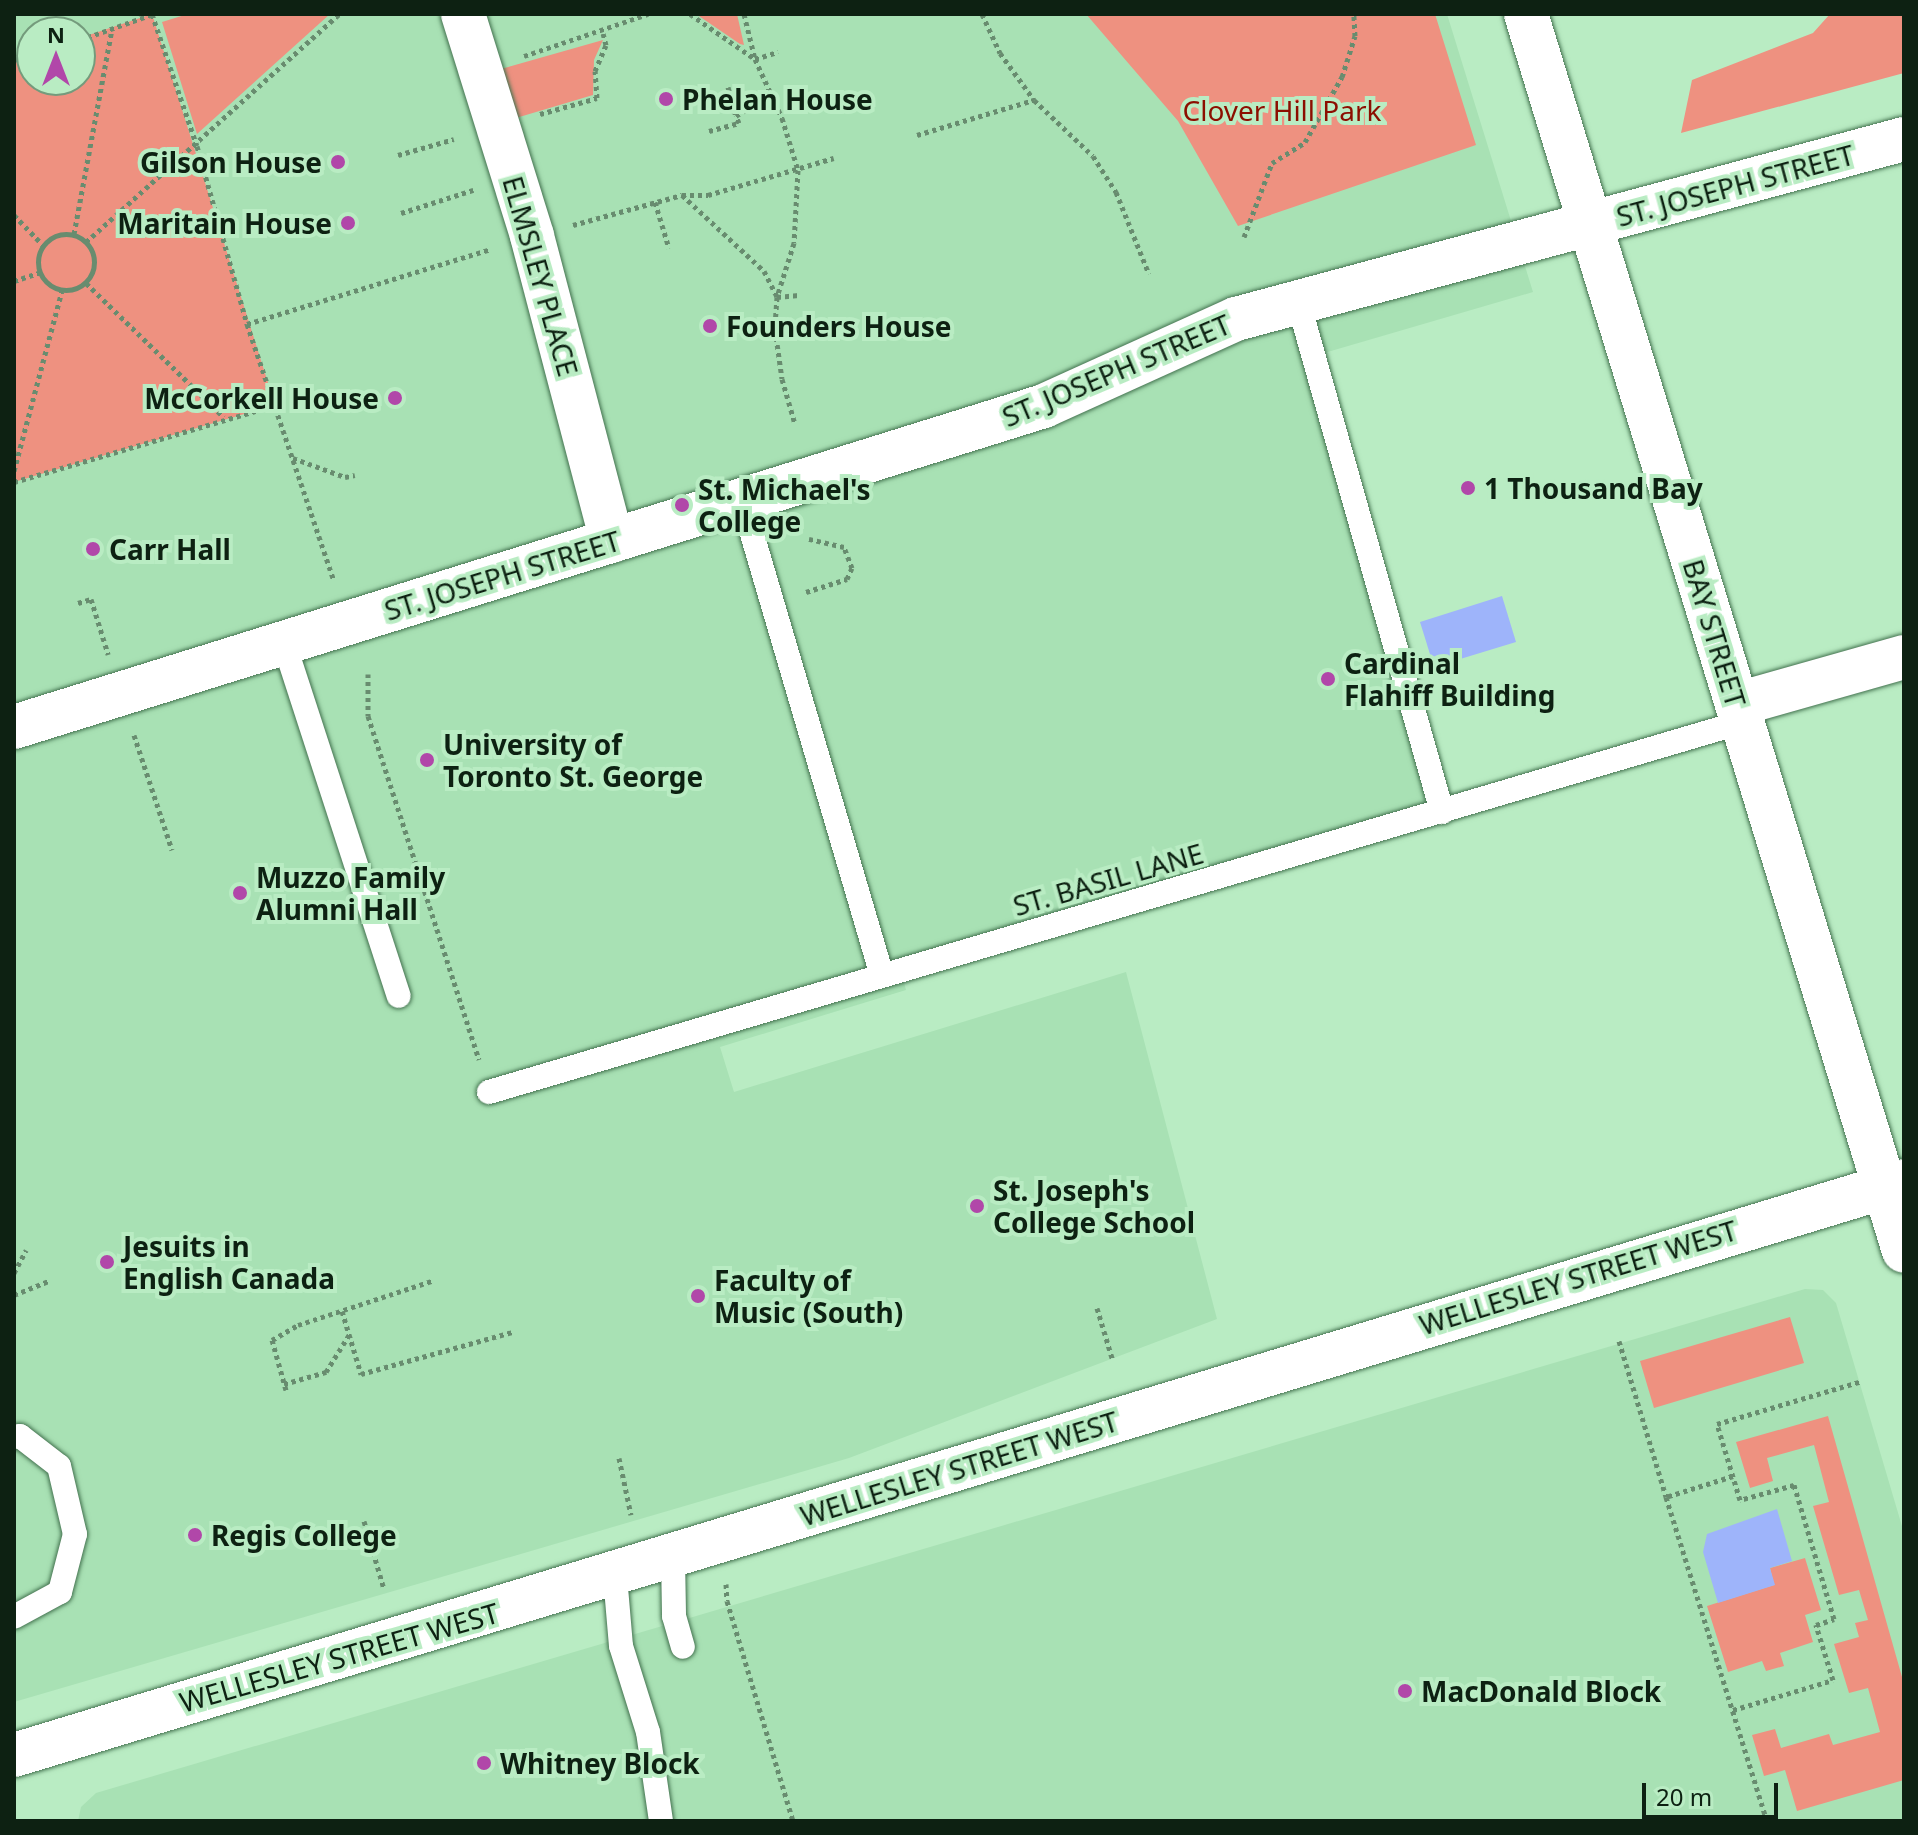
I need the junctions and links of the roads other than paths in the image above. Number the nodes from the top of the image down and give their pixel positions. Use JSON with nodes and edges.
{"nodes":[{"id":1,"x":463,"y":14,"type":"edge"},
{"id":2,"x":1526,"y":14,"type":"edge"},
{"id":3,"x":1904,"y":139,"type":"edge"},
{"id":4,"x":1590,"y":224,"type":"junction"},
{"id":5,"x":1298,"y":301,"type":"junction"},
{"id":6,"x":742,"y":500,"type":"junction"},
{"id":7,"x":612,"y":541,"type":"junction"},
{"id":8,"x":284,"y":643,"type":"junction"},
{"id":9,"x":1904,"y":657,"type":"edge"},
{"id":10,"x":1740,"y":713,"type":"junction"},
{"id":11,"x":14,"y":727,"type":"edge"},
{"id":12,"x":1442,"y":812,"type":"junction"},
{"id":13,"x":882,"y":976,"type":"junction"},
{"id":14,"x":399,"y":996,"type":"dead end"},
{"id":15,"x":489,"y":1092,"type":"road end"},
{"id":16,"x":1894,"y":1184,"type":"edge"},
{"id":17,"x":1904,"y":1251,"type":"edge"},
{"id":18,"x":14,"y":1437,"type":"edge"},
{"id":19,"x":673,"y":1557,"type":"junction"},
{"id":20,"x":615,"y":1576,"type":"junction"},
{"id":21,"x":14,"y":1617,"type":"edge"},
{"id":22,"x":683,"y":1647,"type":"dead end"},
{"id":23,"x":14,"y":1755,"type":"edge"},
{"id":24,"x":661,"y":1821,"type":"edge"}],
"edges":[{"from":1,"to":7,"type":"street","name":"ELMSLEY PLACE"},
{"from":2,"to":4,"type":"street","name":"BAY STREET"},
{"from":3,"to":4,"type":"street","name":"ST. JOSEPH STREET"},
{"from":4,"to":5,"type":"street","name":"ST. JOSEPH STREET"},
{"from":4,"to":10,"type":"street","name":"BAY STREET"},
{"from":5,"to":6,"type":"street","name":"ST. JOSEPH STREET"},
{"from":5,"to":12,"type":"lane"},
{"from":6,"to":7,"type":"street","name":"ST. JOSEPH STREET"},
{"from":6,"to":13,"type":"lane"},
{"from":7,"to":8,"type":"street","name":"ST. JOSEPH STREET"},
{"from":8,"to":11,"type":"street","name":"ST. JOSEPH STREET"},
{"from":8,"to":14,"type":"lane"},
{"from":9,"to":10,"type":"street"},
{"from":10,"to":12,"type":"lane","name":"ST. BASIL LANE"},
{"from":10,"to":16,"type":"street","name":"BAY STREET"},
{"from":12,"to":13,"type":"lane","name":"ST. BASIL LANE"},
{"from":13,"to":15,"type":"lane","name":"ST. BASIL LANE"},
{"from":16,"to":17,"type":"street","name":"BAY STREET"},
{"from":16,"to":19,"type":"street","name":"WELLESLEY STREET WEST"},
{"from":18,"to":21,"type":"lane"},
{"from":19,"to":20,"type":"street","name":"WELLESLEY STREET WEST"},
{"from":19,"to":22,"type":"lane"},
{"from":20,"to":23,"type":"street","name":"WELLESLEY STREET WEST"},
{"from":20,"to":24,"type":"lane"}]}
